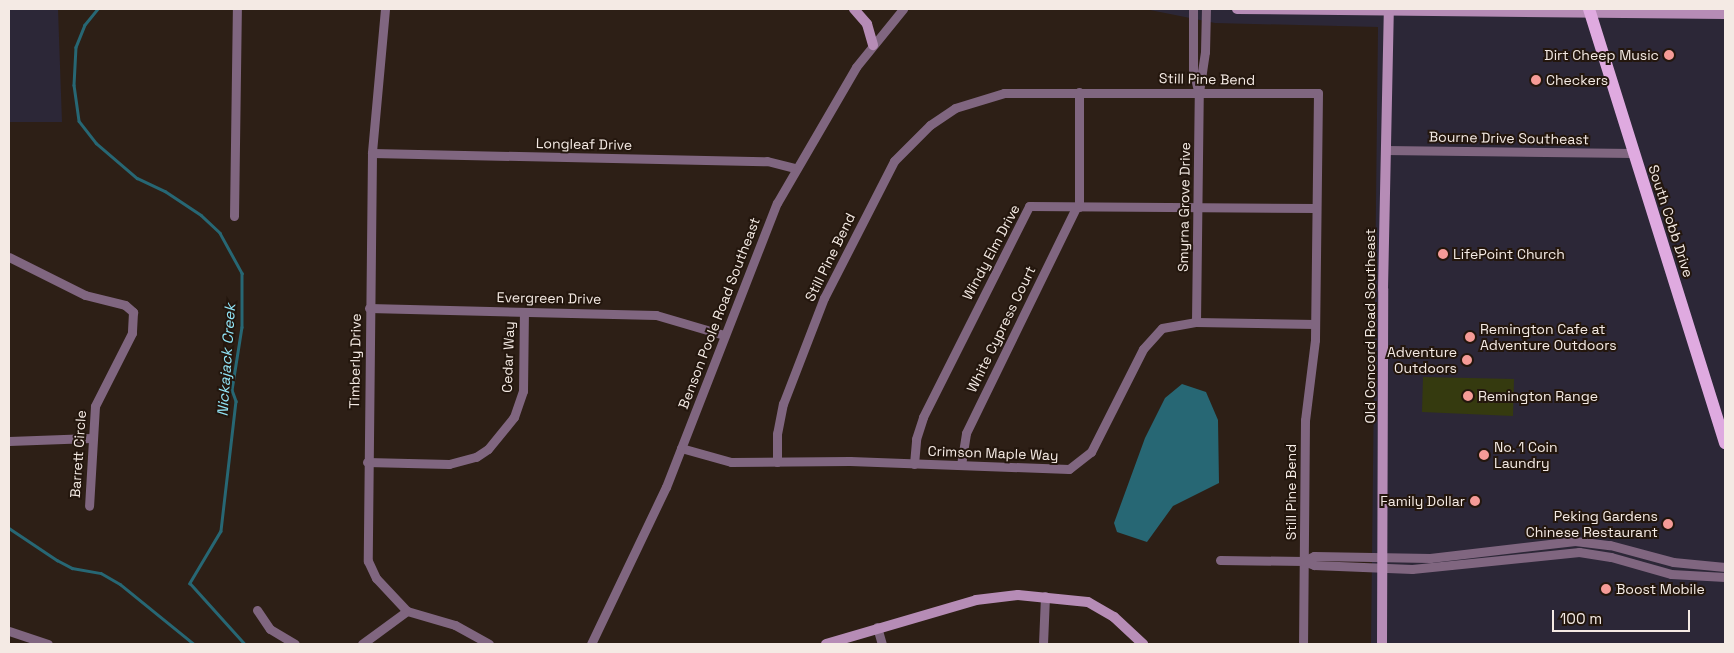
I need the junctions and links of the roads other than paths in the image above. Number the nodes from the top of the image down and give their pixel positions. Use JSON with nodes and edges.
{"nodes":[{"id":1,"x":237,"y":9,"type":"edge"},
{"id":2,"x":386,"y":9,"type":"edge"},
{"id":3,"x":854,"y":9,"type":"edge"},
{"id":4,"x":903,"y":9,"type":"edge"},
{"id":5,"x":1193,"y":9,"type":"edge"},
{"id":6,"x":1206,"y":9,"type":"edge"},
{"id":7,"x":1237,"y":9,"type":"edge"},
{"id":8,"x":1604,"y":9,"type":"edge"},
{"id":9,"x":1389,"y":10,"type":"edge"},
{"id":10,"x":1590,"y":11,"type":"edge"},
{"id":11,"x":1725,"y":14,"type":"edge"},
{"id":12,"x":872,"y":45,"type":"junction"},
{"id":13,"x":1079,"y":92,"type":"junction"},
{"id":14,"x":1199,"y":92,"type":"junction"},
{"id":15,"x":1385,"y":150,"type":"junction"},
{"id":16,"x":372,"y":153,"type":"junction"},
{"id":17,"x":1633,"y":153,"type":"junction"},
{"id":18,"x":795,"y":168,"type":"junction"},
{"id":19,"x":1077,"y":207,"type":"junction"},
{"id":20,"x":1197,"y":208,"type":"junction"},
{"id":21,"x":1316,"y":208,"type":"junction"},
{"id":22,"x":234,"y":216,"type":"dead end"},
{"id":23,"x":9,"y":257,"type":"edge"},
{"id":24,"x":369,"y":308,"type":"junction"},
{"id":25,"x":524,"y":312,"type":"junction"},
{"id":26,"x":1196,"y":322,"type":"junction"},
{"id":27,"x":1316,"y":324,"type":"junction"},
{"id":28,"x":724,"y":335,"type":"junction"},
{"id":29,"x":91,"y":438,"type":"junction"},
{"id":30,"x":9,"y":441,"type":"edge"},
{"id":31,"x":1725,"y":443,"type":"edge"},
{"id":32,"x":681,"y":448,"type":"junction"},
{"id":33,"x":367,"y":462,"type":"junction"},
{"id":34,"x":777,"y":462,"type":"junction"},
{"id":35,"x":914,"y":464,"type":"junction"},
{"id":36,"x":960,"y":465,"type":"junction"},
{"id":37,"x":89,"y":506,"type":"dead end"},
{"id":38,"x":1341,"y":555,"type":"junction"},
{"id":39,"x":1220,"y":560,"type":"dead end"},
{"id":40,"x":1304,"y":560,"type":"junction"},
{"id":41,"x":1383,"y":562,"type":"junction"},
{"id":42,"x":1341,"y":566,"type":"junction"},
{"id":43,"x":1725,"y":567,"type":"edge"},
{"id":44,"x":1725,"y":577,"type":"edge"},
{"id":45,"x":1045,"y":596,"type":"junction"},
{"id":46,"x":258,"y":610,"type":"dead end"},
{"id":47,"x":407,"y":611,"type":"junction"},
{"id":48,"x":877,"y":627,"type":"junction"},
{"id":49,"x":9,"y":631,"type":"edge"},
{"id":50,"x":48,"y":644,"type":"edge"},
{"id":51,"x":295,"y":644,"type":"edge"},
{"id":52,"x":362,"y":644,"type":"edge"},
{"id":53,"x":490,"y":644,"type":"edge"},
{"id":54,"x":591,"y":644,"type":"edge"},
{"id":55,"x":826,"y":644,"type":"edge"},
{"id":56,"x":882,"y":644,"type":"edge"},
{"id":57,"x":1043,"y":644,"type":"edge"},
{"id":58,"x":1143,"y":644,"type":"edge"},
{"id":59,"x":1303,"y":644,"type":"edge"},
{"id":60,"x":1382,"y":644,"type":"edge"}],
"edges":[{"from":1,"to":22,"type":"street"},
{"from":2,"to":16,"type":"street","name":"Timberly Drive"},
{"from":3,"to":12,"type":"street"},
{"from":4,"to":12,"type":"street","name":"Benson Poole Road Southeast"},
{"from":5,"to":14,"type":"street","name":"Smyrna Grove Drive"},
{"from":6,"to":14,"type":"street","name":"Smyrna Grove Drive"},
{"from":7,"to":9,"type":"street"},
{"from":8,"to":10,"type":"street"},
{"from":9,"to":10,"type":"street"},
{"from":9,"to":15,"type":"street","name":"Old Concord Road Southeast"},
{"from":10,"to":11,"type":"street"},
{"from":10,"to":17,"type":"main road","name":"South Cobb Drive"},
{"from":12,"to":18,"type":"street","name":"Benson Poole Road Southeast"},
{"from":13,"to":14,"type":"street","name":"Still Pine Bend"},
{"from":13,"to":19,"type":"street"},
{"from":13,"to":34,"type":"street","name":"Still Pine Bend"},
{"from":14,"to":20,"type":"street","name":"Smyrna Grove Drive"},
{"from":14,"to":21,"type":"street","name":"Still Pine Bend"},
{"from":15,"to":17,"type":"street","name":"Bourne Drive Southeast"},
{"from":15,"to":41,"type":"street","name":"Old Concord Road Southeast"},
{"from":16,"to":18,"type":"street","name":"Longleaf Drive"},
{"from":16,"to":24,"type":"street","name":"Timberly Drive"},
{"from":17,"to":31,"type":"main road","name":"South Cobb Drive"},
{"from":18,"to":28,"type":"street","name":"Benson Poole Road Southeast"},
{"from":19,"to":20,"type":"street","name":"Windy Elm Drive"},
{"from":19,"to":35,"type":"street","name":"Windy Elm Drive"},
{"from":19,"to":36,"type":"street","name":"White Cypress Court"},
{"from":20,"to":21,"type":"street","name":"Windy Elm Drive"},
{"from":20,"to":26,"type":"street","name":"Smyrna Grove Drive"},
{"from":21,"to":27,"type":"street","name":"Still Pine Bend"},
{"from":23,"to":29,"type":"street","name":"Barrett Circle"},
{"from":24,"to":25,"type":"street","name":"Evergreen Drive"},
{"from":24,"to":33,"type":"street","name":"Timberly Drive"},
{"from":25,"to":28,"type":"street","name":"Evergreen Drive"},
{"from":25,"to":33,"type":"street","name":"Cedar Way"},
{"from":26,"to":27,"type":"street","name":"Crimson Maple Way"},
{"from":26,"to":36,"type":"street","name":"Crimson Maple Way"},
{"from":27,"to":40,"type":"street","name":"Still Pine Bend"},
{"from":28,"to":32,"type":"street","name":"Benson Poole Road Southeast"},
{"from":29,"to":30,"type":"street"},
{"from":29,"to":37,"type":"street","name":"Barrett Circle"},
{"from":32,"to":34,"type":"street","name":"Crimson Maple Way"},
{"from":32,"to":54,"type":"street","name":"Benson Poole Road Southeast"},
{"from":33,"to":47,"type":"street","name":"Timberly Drive"},
{"from":34,"to":35,"type":"street","name":"Crimson Maple Way"},
{"from":35,"to":36,"type":"street","name":"Crimson Maple Way"},
{"from":38,"to":40,"type":"street"},
{"from":38,"to":41,"type":"street"},
{"from":38,"to":42,"type":"street"},
{"from":39,"to":40,"type":"street"},
{"from":40,"to":42,"type":"street"},
{"from":40,"to":59,"type":"street","name":"Still Pine Bend"},
{"from":41,"to":42,"type":"street"},
{"from":41,"to":43,"type":"street"},
{"from":41,"to":44,"type":"street"},
{"from":41,"to":60,"type":"street","name":"Old Concord Road Southeast"},
{"from":45,"to":48,"type":"street"},
{"from":45,"to":57,"type":"street"},
{"from":45,"to":58,"type":"street"},
{"from":46,"to":51,"type":"street"},
{"from":47,"to":52,"type":"street"},
{"from":47,"to":53,"type":"street"},
{"from":48,"to":55,"type":"street"},
{"from":48,"to":56,"type":"street"},
{"from":49,"to":50,"type":"street"}]}
